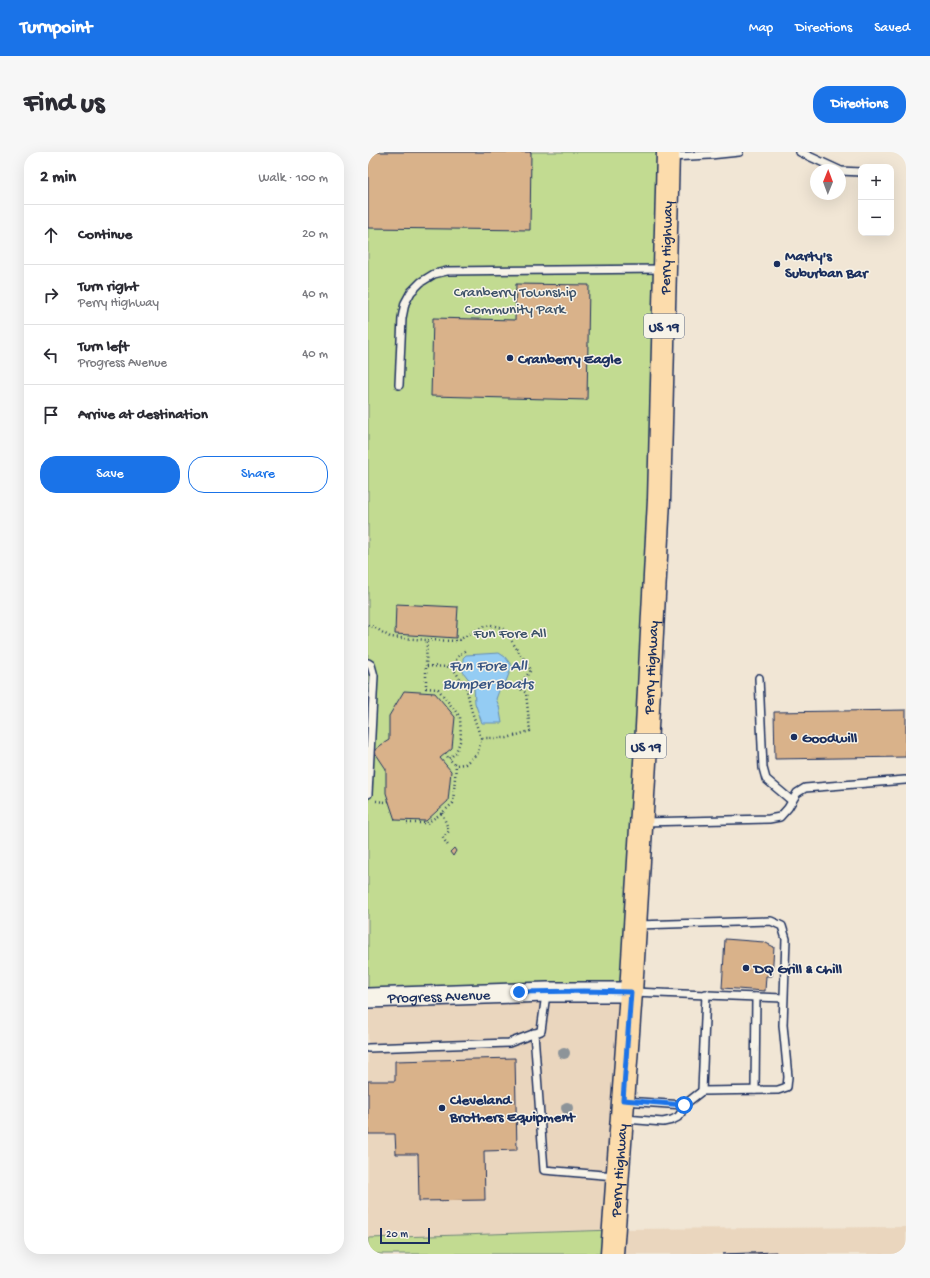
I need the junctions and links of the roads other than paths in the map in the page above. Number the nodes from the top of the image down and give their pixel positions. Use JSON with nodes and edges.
{"nodes":[{"id":1,"x":739,"y":152,"type":"edge"},
{"id":2,"x":800,"y":152,"type":"edge"},
{"id":3,"x":668,"y":155,"type":"edge"},
{"id":4,"x":826,"y":164,"type":"edge"},
{"id":5,"x":846,"y":171,"type":"edge"},
{"id":6,"x":858,"y":172,"type":"edge"},
{"id":7,"x":666,"y":269,"type":"junction"},
{"id":8,"x":400,"y":385,"type":"dead end"},
{"id":9,"x":368,"y":663,"type":"edge"},
{"id":10,"x":759,"y":678,"type":"dead end"},
{"id":11,"x":905,"y":780,"type":"dead end"},
{"id":12,"x":368,"y":794,"type":"edge"},
{"id":13,"x":792,"y":801,"type":"junction"},
{"id":14,"x":641,"y":822,"type":"junction"},
{"id":15,"x":635,"y":925,"type":"junction"},
{"id":16,"x":547,"y":992,"type":"junction"},
{"id":17,"x":631,"y":992,"type":"junction"},
{"id":18,"x":706,"y":994,"type":"junction"},
{"id":19,"x":756,"y":997,"type":"junction"},
{"id":20,"x":368,"y":998,"type":"edge"},
{"id":21,"x":783,"y":998,"type":"junction"},
{"id":22,"x":534,"y":1033,"type":"junction"},
{"id":23,"x":368,"y":1048,"type":"edge"},
{"id":24,"x":755,"y":1090,"type":"junction"},
{"id":25,"x":702,"y":1091,"type":"junction"},
{"id":26,"x":684,"y":1105,"type":"junction"},
{"id":27,"x":622,"y":1110,"type":"junction"},
{"id":28,"x":618,"y":1176,"type":"junction"},
{"id":29,"x":612,"y":1254,"type":"edge"}],
"edges":[{"from":1,"to":3,"type":"lane"},
{"from":2,"to":4,"type":"lane"},
{"from":3,"to":7,"type":"main road","name":"Perry Highway","number":"US 19"},
{"from":5,"to":6,"type":"lane"},
{"from":7,"to":8,"type":"lane"},
{"from":7,"to":14,"type":"main road","name":"Perry Highway","number":"US 19"},
{"from":9,"to":12,"type":"lane"},
{"from":10,"to":13,"type":"lane"},
{"from":11,"to":13,"type":"lane"},
{"from":13,"to":14,"type":"lane"},
{"from":14,"to":15,"type":"main road","name":"Perry Highway","number":"US 19"},
{"from":15,"to":17,"type":"main road","name":"Perry Highway","number":"US 19"},
{"from":15,"to":21,"type":"lane"},
{"from":16,"to":17,"type":"street","name":"Progress Avenue"},
{"from":16,"to":20,"type":"street","name":"Progress Avenue"},
{"from":16,"to":22,"type":"lane"},
{"from":17,"to":18,"type":"lane"},
{"from":17,"to":27,"type":"main road","name":"Perry Highway","number":"US 19"},
{"from":18,"to":19,"type":"lane"},
{"from":18,"to":25,"type":"lane"},
{"from":19,"to":21,"type":"lane"},
{"from":19,"to":24,"type":"lane"},
{"from":21,"to":24,"type":"lane"},
{"from":22,"to":23,"type":"lane"},
{"from":22,"to":28,"type":"lane"},
{"from":24,"to":25,"type":"lane"},
{"from":25,"to":26,"type":"lane"},
{"from":26,"to":27,"type":"lane"},
{"from":26,"to":27,"type":"lane"},
{"from":27,"to":28,"type":"main road","name":"Perry Highway","number":"US 19"},
{"from":28,"to":29,"type":"main road","name":"Perry Highway","number":"US 19"}]}
